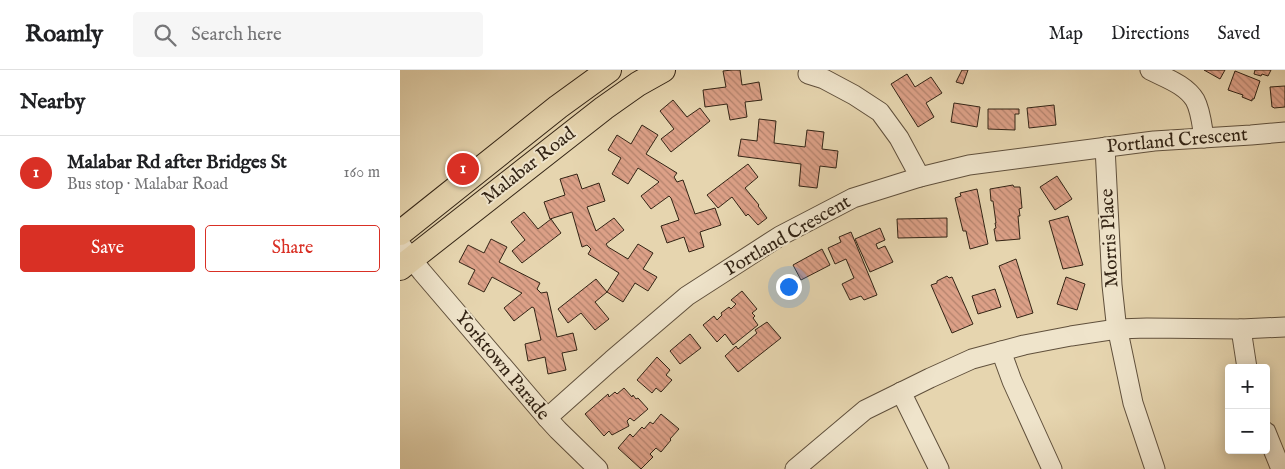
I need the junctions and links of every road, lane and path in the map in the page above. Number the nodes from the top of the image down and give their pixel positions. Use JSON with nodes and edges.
{"nodes":[{"id":1,"x":609,"y":70,"type":"edge"},
{"id":2,"x":663,"y":70,"type":"edge"},
{"id":3,"x":1150,"y":70,"type":"edge"},
{"id":4,"x":808,"y":74,"type":"dead end"},
{"id":5,"x":1285,"y":132,"type":"edge"},
{"id":6,"x":1204,"y":138,"type":"junction"},
{"id":7,"x":1105,"y":147,"type":"junction"},
{"id":8,"x":920,"y":177,"type":"junction"},
{"id":9,"x":400,"y":233,"type":"edge"},
{"id":10,"x":404,"y":257,"type":"edge"},
{"id":11,"x":1285,"y":327,"type":"edge"},
{"id":12,"x":1118,"y":329,"type":"junction"},
{"id":13,"x":1241,"y":330,"type":"junction"},
{"id":14,"x":1001,"y":351,"type":"junction"},
{"id":15,"x":1246,"y":364,"type":"edge"},
{"id":16,"x":902,"y":392,"type":"junction"},
{"id":17,"x":547,"y":418,"type":"junction"},
{"id":18,"x":1270,"y":442,"type":"edge"},
{"id":19,"x":598,"y":469,"type":"edge"},
{"id":20,"x":795,"y":469,"type":"edge"},
{"id":21,"x":939,"y":469,"type":"edge"},
{"id":22,"x":1052,"y":469,"type":"edge"},
{"id":23,"x":1156,"y":469,"type":"edge"},
{"id":24,"x":1281,"y":469,"type":"edge"}],
"edges":[{"from":1,"to":9,"type":"main road","name":"Malabar Road"},
{"from":2,"to":10,"type":"main road","name":"Malabar Road"},
{"from":3,"to":6,"type":"street"},
{"from":4,"to":8,"type":"street"},
{"from":5,"to":6,"type":"street","name":"Portland Crescent"},
{"from":6,"to":7,"type":"street","name":"Portland Crescent"},
{"from":7,"to":8,"type":"street","name":"Portland Crescent"},
{"from":7,"to":12,"type":"street","name":"Morris Place"},
{"from":8,"to":17,"type":"street","name":"Portland Crescent"},
{"from":10,"to":17,"type":"street","name":"Yorktown Parade"},
{"from":11,"to":13,"type":"street"},
{"from":12,"to":13,"type":"street"},
{"from":12,"to":14,"type":"street"},
{"from":12,"to":23,"type":"street","name":"Morris Place"},
{"from":13,"to":15,"type":"street"},
{"from":14,"to":16,"type":"street"},
{"from":14,"to":22,"type":"street"},
{"from":16,"to":20,"type":"street"},
{"from":16,"to":21,"type":"street"},
{"from":17,"to":19,"type":"street","name":"Yorktown Parade"},
{"from":18,"to":24,"type":"street"}]}
